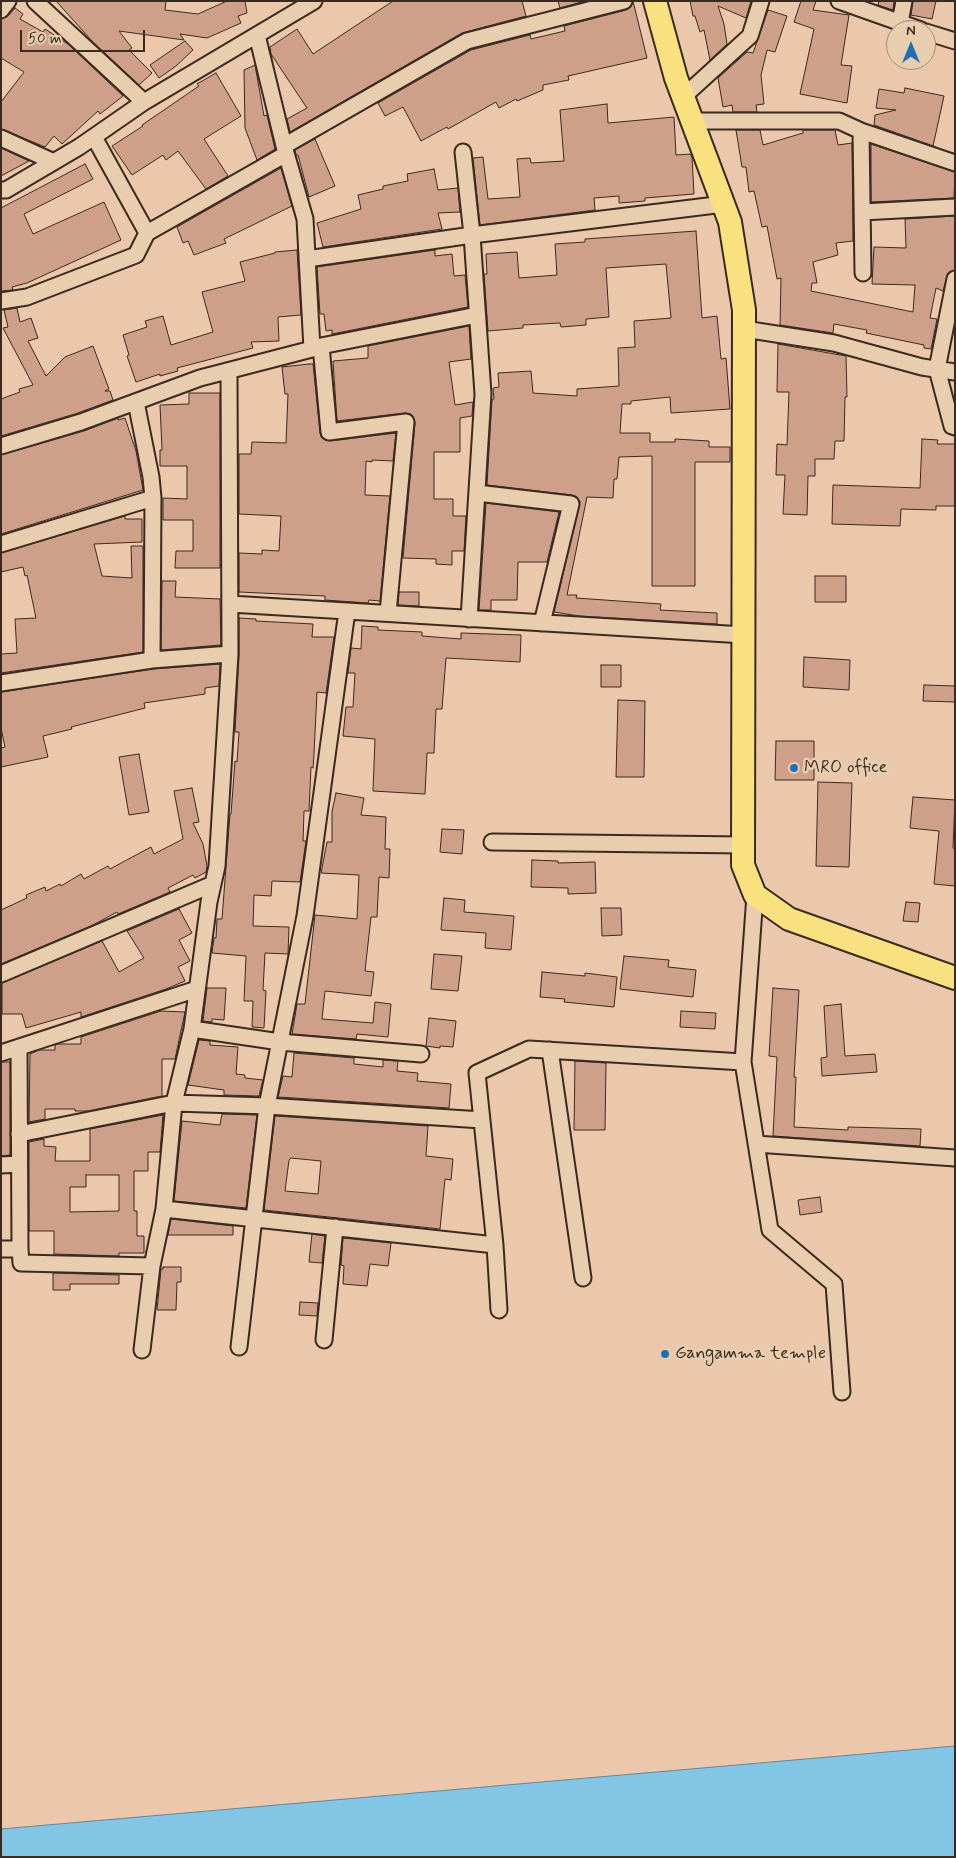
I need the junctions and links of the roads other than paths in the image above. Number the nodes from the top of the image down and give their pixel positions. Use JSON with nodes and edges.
{"nodes":[{"id":1,"x":35,"y":1,"type":"edge"},
{"id":2,"x":314,"y":1,"type":"edge"},
{"id":3,"x":624,"y":1,"type":"edge"},
{"id":4,"x":655,"y":1,"type":"edge"},
{"id":5,"x":761,"y":1,"type":"edge"},
{"id":6,"x":839,"y":1,"type":"edge"},
{"id":7,"x":904,"y":1,"type":"edge"},
{"id":8,"x":892,"y":20,"type":"edge"},
{"id":9,"x":901,"y":20,"type":"edge"},
{"id":10,"x":257,"y":35,"type":"junction"},
{"id":11,"x":936,"y":35,"type":"edge"},
{"id":12,"x":955,"y":41,"type":"edge"},
{"id":13,"x":683,"y":96,"type":"junction"},
{"id":14,"x":144,"y":102,"type":"junction"},
{"id":15,"x":692,"y":121,"type":"junction"},
{"id":16,"x":861,"y":131,"type":"junction"},
{"id":17,"x":94,"y":137,"type":"junction"},
{"id":18,"x":1,"y":138,"type":"edge"},
{"id":19,"x":285,"y":150,"type":"junction"},
{"id":20,"x":463,"y":152,"type":"dead end"},
{"id":21,"x":54,"y":162,"type":"junction"},
{"id":22,"x":955,"y":162,"type":"edge"},
{"id":23,"x":1,"y":190,"type":"edge"},
{"id":24,"x":724,"y":204,"type":"junction"},
{"id":25,"x":955,"y":206,"type":"edge"},
{"id":26,"x":862,"y":212,"type":"junction"},
{"id":27,"x":146,"y":233,"type":"junction"},
{"id":28,"x":472,"y":235,"type":"junction"},
{"id":29,"x":307,"y":259,"type":"junction"},
{"id":30,"x":863,"y":273,"type":"dead end"},
{"id":31,"x":955,"y":279,"type":"edge"},
{"id":32,"x":1,"y":301,"type":"edge"},
{"id":33,"x":477,"y":315,"type":"junction"},
{"id":34,"x":744,"y":329,"type":"junction"},
{"id":35,"x":316,"y":348,"type":"junction"},
{"id":36,"x":937,"y":369,"type":"junction"},
{"id":37,"x":230,"y":371,"type":"junction"},
{"id":38,"x":955,"y":372,"type":"edge"},
{"id":39,"x":136,"y":402,"type":"junction"},
{"id":40,"x":955,"y":427,"type":"edge"},
{"id":41,"x":1,"y":446,"type":"edge"},
{"id":42,"x":476,"y":493,"type":"junction"},
{"id":43,"x":153,"y":498,"type":"junction"},
{"id":44,"x":1,"y":544,"type":"edge"},
{"id":45,"x":230,"y":604,"type":"junction"},
{"id":46,"x":347,"y":611,"type":"junction"},
{"id":47,"x":388,"y":613,"type":"junction"},
{"id":48,"x":469,"y":619,"type":"junction"},
{"id":49,"x":542,"y":623,"type":"junction"},
{"id":50,"x":744,"y":635,"type":"junction"},
{"id":51,"x":230,"y":654,"type":"junction"},
{"id":52,"x":152,"y":660,"type":"junction"},
{"id":53,"x":1,"y":682,"type":"edge"},
{"id":54,"x":492,"y":842,"type":"dead end"},
{"id":55,"x":744,"y":845,"type":"junction"},
{"id":56,"x":213,"y":884,"type":"junction"},
{"id":57,"x":755,"y":895,"type":"junction"},
{"id":58,"x":1,"y":974,"type":"edge"},
{"id":59,"x":955,"y":978,"type":"edge"},
{"id":60,"x":197,"y":989,"type":"junction"},
{"id":61,"x":192,"y":1028,"type":"junction"},
{"id":62,"x":280,"y":1042,"type":"junction"},
{"id":63,"x":19,"y":1047,"type":"junction"},
{"id":64,"x":550,"y":1050,"type":"junction"},
{"id":65,"x":1,"y":1053,"type":"edge"},
{"id":66,"x":421,"y":1054,"type":"dead end"},
{"id":67,"x":743,"y":1062,"type":"junction"},
{"id":68,"x":174,"y":1103,"type":"junction"},
{"id":69,"x":267,"y":1106,"type":"junction"},
{"id":70,"x":482,"y":1120,"type":"junction"},
{"id":71,"x":19,"y":1134,"type":"junction"},
{"id":72,"x":756,"y":1144,"type":"junction"},
{"id":73,"x":955,"y":1158,"type":"edge"},
{"id":74,"x":19,"y":1164,"type":"junction"},
{"id":75,"x":1,"y":1165,"type":"edge"},
{"id":76,"x":164,"y":1209,"type":"junction"},
{"id":77,"x":255,"y":1218,"type":"junction"},
{"id":78,"x":335,"y":1227,"type":"junction"},
{"id":79,"x":494,"y":1245,"type":"junction"},
{"id":80,"x":1,"y":1249,"type":"edge"},
{"id":81,"x":20,"y":1249,"type":"junction"},
{"id":82,"x":152,"y":1266,"type":"junction"},
{"id":83,"x":583,"y":1278,"type":"dead end"},
{"id":84,"x":499,"y":1310,"type":"dead end"},
{"id":85,"x":324,"y":1340,"type":"dead end"},
{"id":86,"x":239,"y":1347,"type":"dead end"},
{"id":87,"x":142,"y":1350,"type":"dead end"},
{"id":88,"x":842,"y":1392,"type":"dead end"}],
"edges":[{"from":1,"to":14,"type":"street"},
{"from":2,"to":10,"type":"street"},
{"from":3,"to":19,"type":"street"},
{"from":4,"to":13,"type":"main road"},
{"from":5,"to":13,"type":"street"},
{"from":6,"to":8,"type":"street"},
{"from":7,"to":9,"type":"street"},
{"from":10,"to":14,"type":"street"},
{"from":10,"to":19,"type":"street"},
{"from":11,"to":12,"type":"street"},
{"from":13,"to":15,"type":"main road"},
{"from":14,"to":17,"type":"street"},
{"from":15,"to":16,"type":"street"},
{"from":15,"to":24,"type":"main road"},
{"from":16,"to":22,"type":"street"},
{"from":16,"to":26,"type":"street"},
{"from":17,"to":21,"type":"street"},
{"from":17,"to":27,"type":"street"},
{"from":18,"to":21,"type":"street"},
{"from":19,"to":27,"type":"street"},
{"from":19,"to":29,"type":"street"},
{"from":20,"to":28,"type":"street"},
{"from":21,"to":23,"type":"street"},
{"from":24,"to":28,"type":"street"},
{"from":24,"to":34,"type":"main road"},
{"from":25,"to":26,"type":"street"},
{"from":26,"to":30,"type":"street"},
{"from":27,"to":32,"type":"street"},
{"from":28,"to":29,"type":"street"},
{"from":28,"to":33,"type":"street"},
{"from":29,"to":35,"type":"street"},
{"from":31,"to":36,"type":"street"},
{"from":33,"to":35,"type":"street"},
{"from":33,"to":42,"type":"street"},
{"from":34,"to":36,"type":"street"},
{"from":34,"to":50,"type":"main road"},
{"from":35,"to":37,"type":"street"},
{"from":35,"to":47,"type":"street"},
{"from":36,"to":38,"type":"street"},
{"from":36,"to":40,"type":"street"},
{"from":37,"to":39,"type":"street"},
{"from":37,"to":45,"type":"street"},
{"from":39,"to":41,"type":"street"},
{"from":39,"to":43,"type":"street"},
{"from":42,"to":48,"type":"street"},
{"from":42,"to":49,"type":"street"},
{"from":43,"to":44,"type":"street"},
{"from":43,"to":52,"type":"street"},
{"from":45,"to":46,"type":"street"},
{"from":45,"to":51,"type":"street"},
{"from":46,"to":47,"type":"street"},
{"from":46,"to":62,"type":"street"},
{"from":47,"to":48,"type":"street"},
{"from":48,"to":49,"type":"street"},
{"from":49,"to":50,"type":"street"},
{"from":50,"to":55,"type":"main road"},
{"from":51,"to":52,"type":"street"},
{"from":51,"to":56,"type":"street"},
{"from":52,"to":53,"type":"street"},
{"from":54,"to":55,"type":"street"},
{"from":55,"to":57,"type":"main road"},
{"from":56,"to":58,"type":"street"},
{"from":56,"to":60,"type":"street"},
{"from":57,"to":59,"type":"main road"},
{"from":57,"to":67,"type":"street"},
{"from":60,"to":61,"type":"street"},
{"from":60,"to":63,"type":"street"},
{"from":61,"to":62,"type":"street"},
{"from":61,"to":68,"type":"street"},
{"from":62,"to":66,"type":"street"},
{"from":62,"to":69,"type":"street"},
{"from":63,"to":65,"type":"street"},
{"from":63,"to":71,"type":"street"},
{"from":64,"to":67,"type":"street"},
{"from":64,"to":70,"type":"street"},
{"from":64,"to":83,"type":"street"},
{"from":67,"to":72,"type":"street"},
{"from":68,"to":69,"type":"street"},
{"from":68,"to":71,"type":"street"},
{"from":68,"to":76,"type":"street"},
{"from":69,"to":70,"type":"street"},
{"from":69,"to":77,"type":"street"},
{"from":70,"to":79,"type":"street"},
{"from":71,"to":74,"type":"street"},
{"from":72,"to":73,"type":"street"},
{"from":72,"to":88,"type":"street"},
{"from":74,"to":75,"type":"street"},
{"from":74,"to":81,"type":"street"},
{"from":76,"to":77,"type":"street"},
{"from":76,"to":82,"type":"street"},
{"from":77,"to":78,"type":"street"},
{"from":77,"to":86,"type":"street"},
{"from":78,"to":79,"type":"street"},
{"from":78,"to":85,"type":"street"},
{"from":79,"to":84,"type":"street"},
{"from":80,"to":81,"type":"street"},
{"from":81,"to":82,"type":"street"},
{"from":82,"to":87,"type":"street"}]}
